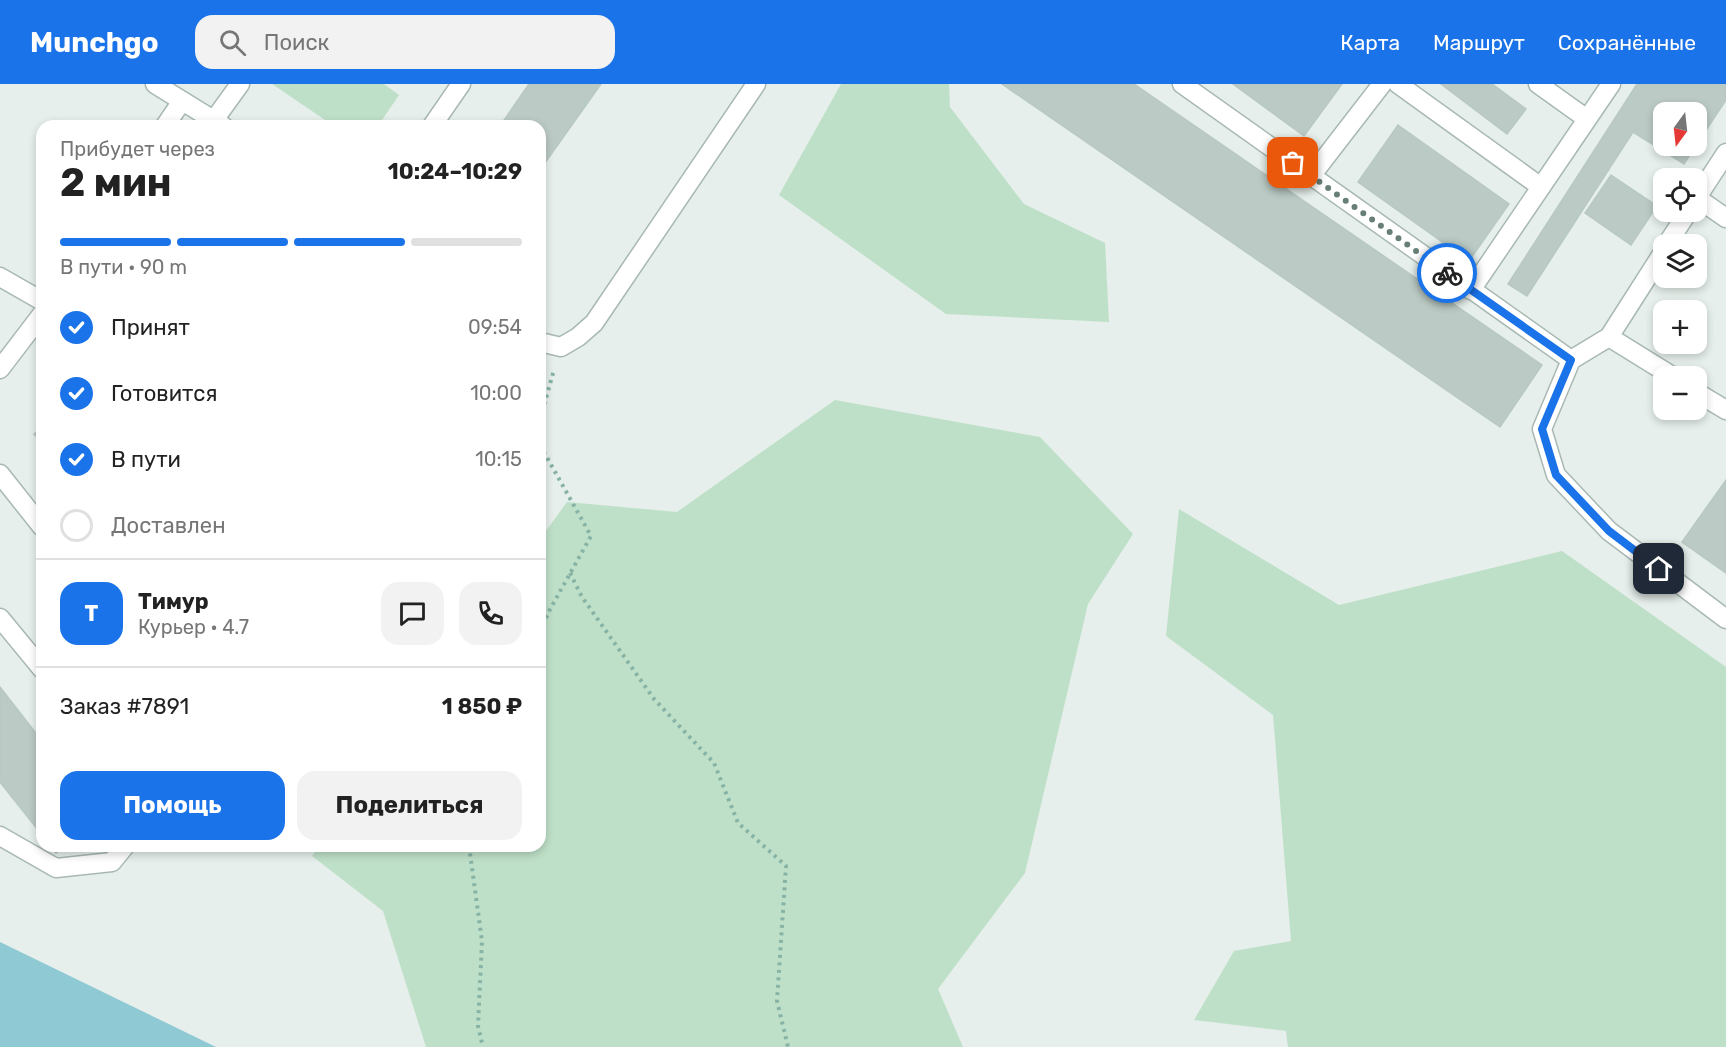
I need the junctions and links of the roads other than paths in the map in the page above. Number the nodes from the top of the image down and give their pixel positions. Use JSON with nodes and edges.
{"nodes":[{"id":1,"x":155,"y":84,"type":"edge"},
{"id":2,"x":240,"y":84,"type":"edge"},
{"id":3,"x":461,"y":84,"type":"edge"},
{"id":4,"x":756,"y":84,"type":"edge"},
{"id":5,"x":1182,"y":84,"type":"edge"},
{"id":6,"x":1382,"y":84,"type":"edge"},
{"id":7,"x":1398,"y":84,"type":"edge"},
{"id":8,"x":1538,"y":84,"type":"edge"},
{"id":9,"x":1611,"y":84,"type":"edge"},
{"id":10,"x":182,"y":101,"type":"junction"},
{"id":11,"x":1587,"y":119,"type":"junction"},
{"id":12,"x":169,"y":120,"type":"edge"},
{"id":13,"x":214,"y":120,"type":"edge"},
{"id":14,"x":221,"y":120,"type":"edge"},
{"id":15,"x":436,"y":120,"type":"edge"},
{"id":16,"x":1726,"y":153,"type":"edge"},
{"id":17,"x":1311,"y":176,"type":"junction"},
{"id":18,"x":1707,"y":183,"type":"edge"},
{"id":19,"x":1541,"y":187,"type":"junction"},
{"id":20,"x":1707,"y":206,"type":"edge"},
{"id":21,"x":1726,"y":218,"type":"edge"},
{"id":22,"x":1653,"y":268,"type":"edge"},
{"id":23,"x":0,"y":277,"type":"edge"},
{"id":24,"x":1471,"y":290,"type":"junction"},
{"id":25,"x":36,"y":298,"type":"edge"},
{"id":26,"x":36,"y":322,"type":"edge"},
{"id":27,"x":1609,"y":337,"type":"junction"},
{"id":28,"x":546,"y":343,"type":"edge"},
{"id":29,"x":1571,"y":360,"type":"junction"},
{"id":30,"x":1656,"y":366,"type":"edge"},
{"id":31,"x":0,"y":369,"type":"edge"},
{"id":32,"x":1707,"y":399,"type":"edge"},
{"id":33,"x":1726,"y":410,"type":"edge"},
{"id":34,"x":0,"y":474,"type":"edge"},
{"id":35,"x":36,"y":519,"type":"edge"},
{"id":36,"x":0,"y":618,"type":"edge"},
{"id":37,"x":1726,"y":619,"type":"edge"},
{"id":38,"x":36,"y":662,"type":"edge"},
{"id":39,"x":0,"y":836,"type":"edge"},
{"id":40,"x":120,"y":852,"type":"edge"}],
"edges":[{"from":1,"to":10,"type":"lane"},
{"from":2,"to":14,"type":"lane"},
{"from":3,"to":15,"type":"lane"},
{"from":4,"to":28,"type":"lane"},
{"from":5,"to":17,"type":"lane"},
{"from":6,"to":17,"type":"lane"},
{"from":7,"to":19,"type":"lane"},
{"from":8,"to":11,"type":"lane"},
{"from":9,"to":11,"type":"lane"},
{"from":10,"to":12,"type":"lane"},
{"from":10,"to":13,"type":"lane"},
{"from":11,"to":19,"type":"lane"},
{"from":16,"to":18,"type":"lane"},
{"from":17,"to":24,"type":"lane"},
{"from":19,"to":24,"type":"lane"},
{"from":20,"to":21,"type":"lane"},
{"from":22,"to":27,"type":"lane"},
{"from":23,"to":25,"type":"lane"},
{"from":24,"to":29,"type":"lane"},
{"from":26,"to":31,"type":"lane"},
{"from":27,"to":29,"type":"lane"},
{"from":27,"to":30,"type":"lane"},
{"from":29,"to":37,"type":"lane"},
{"from":32,"to":33,"type":"lane"},
{"from":34,"to":35,"type":"lane"},
{"from":36,"to":38,"type":"lane"},
{"from":39,"to":40,"type":"lane"}]}
